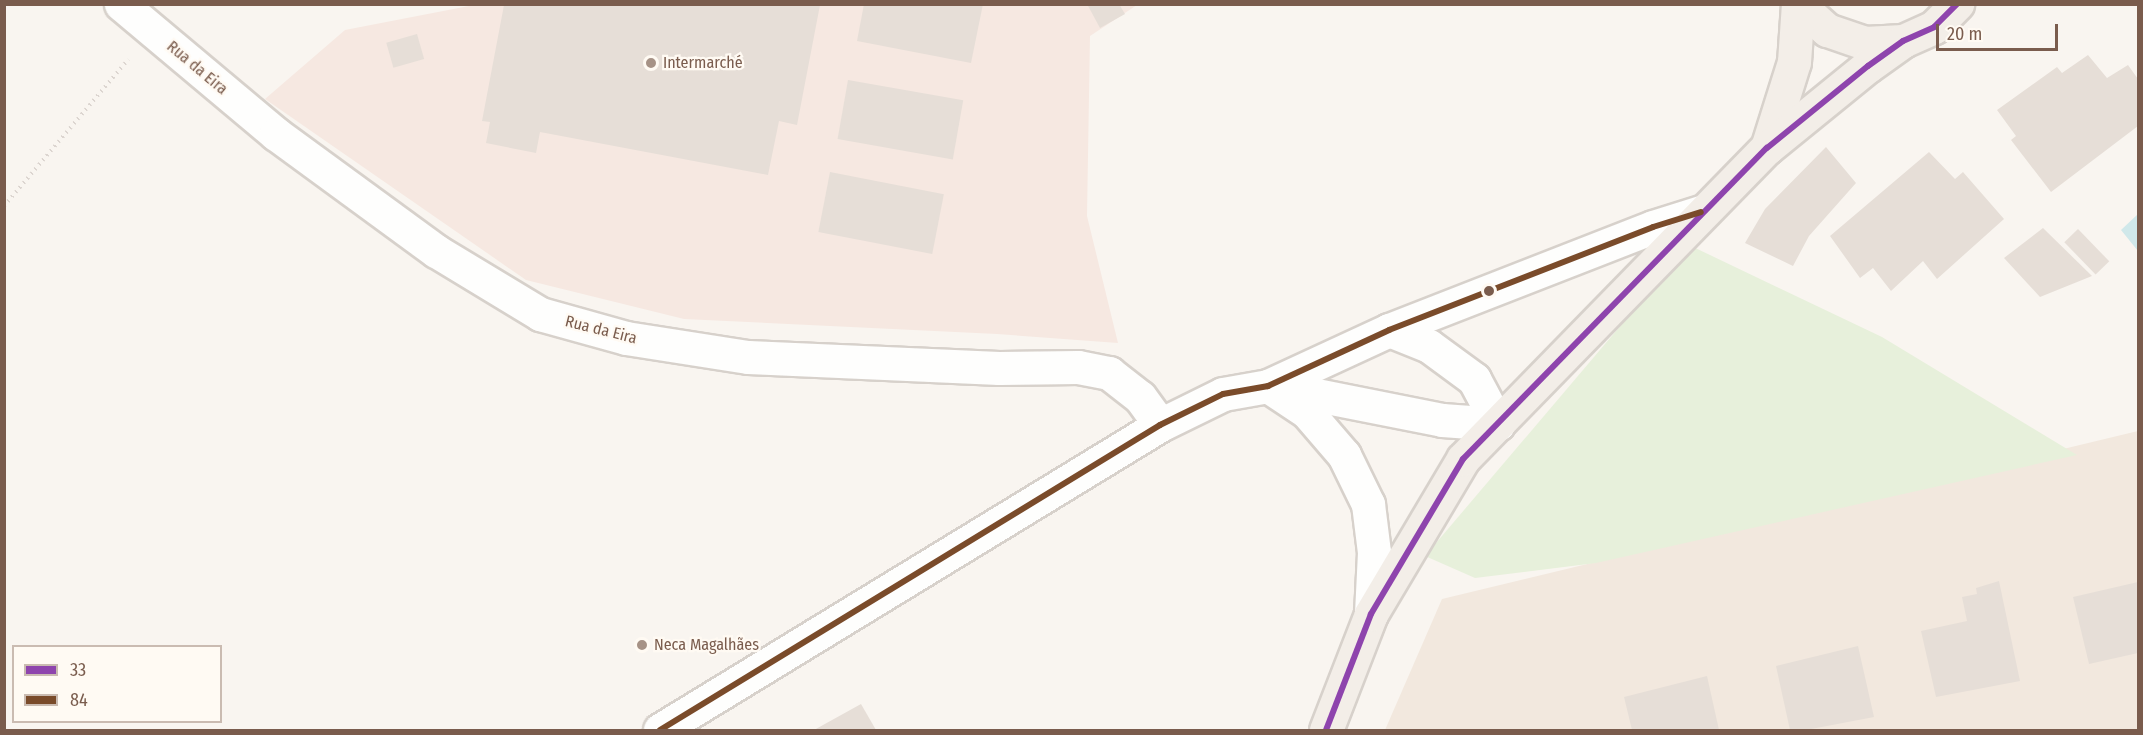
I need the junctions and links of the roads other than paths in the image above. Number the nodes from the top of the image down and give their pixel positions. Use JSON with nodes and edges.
{"nodes":[{"id":1,"x":121,"y":4,"type":"edge"},
{"id":2,"x":1798,"y":4,"type":"edge"},
{"id":3,"x":1957,"y":4,"type":"edge"},
{"id":4,"x":1903,"y":41,"type":"junction"},
{"id":5,"x":1767,"y":148,"type":"junction"},
{"id":6,"x":1701,"y":212,"type":"junction"},
{"id":7,"x":1389,"y":330,"type":"junction"},
{"id":8,"x":1268,"y":386,"type":"junction"},
{"id":9,"x":1498,"y":424,"type":"junction"},
{"id":10,"x":1160,"y":425,"type":"junction"},
{"id":11,"x":1371,"y":614,"type":"junction"},
{"id":12,"x":660,"y":730,"type":"edge"},
{"id":13,"x":1326,"y":730,"type":"edge"}],
"edges":[{"from":1,"to":10,"type":"street","name":"Rua da Eira"},
{"from":2,"to":4,"type":"main road"},
{"from":2,"to":5,"type":"main road"},
{"from":3,"to":4,"type":"main road"},
{"from":4,"to":5,"type":"main road"},
{"from":5,"to":6,"type":"main road"},
{"from":6,"to":7,"type":"street"},
{"from":6,"to":9,"type":"main road"},
{"from":7,"to":8,"type":"street"},
{"from":7,"to":9,"type":"street"},
{"from":8,"to":9,"type":"street"},
{"from":8,"to":10,"type":"street"},
{"from":8,"to":11,"type":"street"},
{"from":9,"to":11,"type":"main road"},
{"from":10,"to":12,"type":"street"},
{"from":11,"to":13,"type":"main road"}]}
